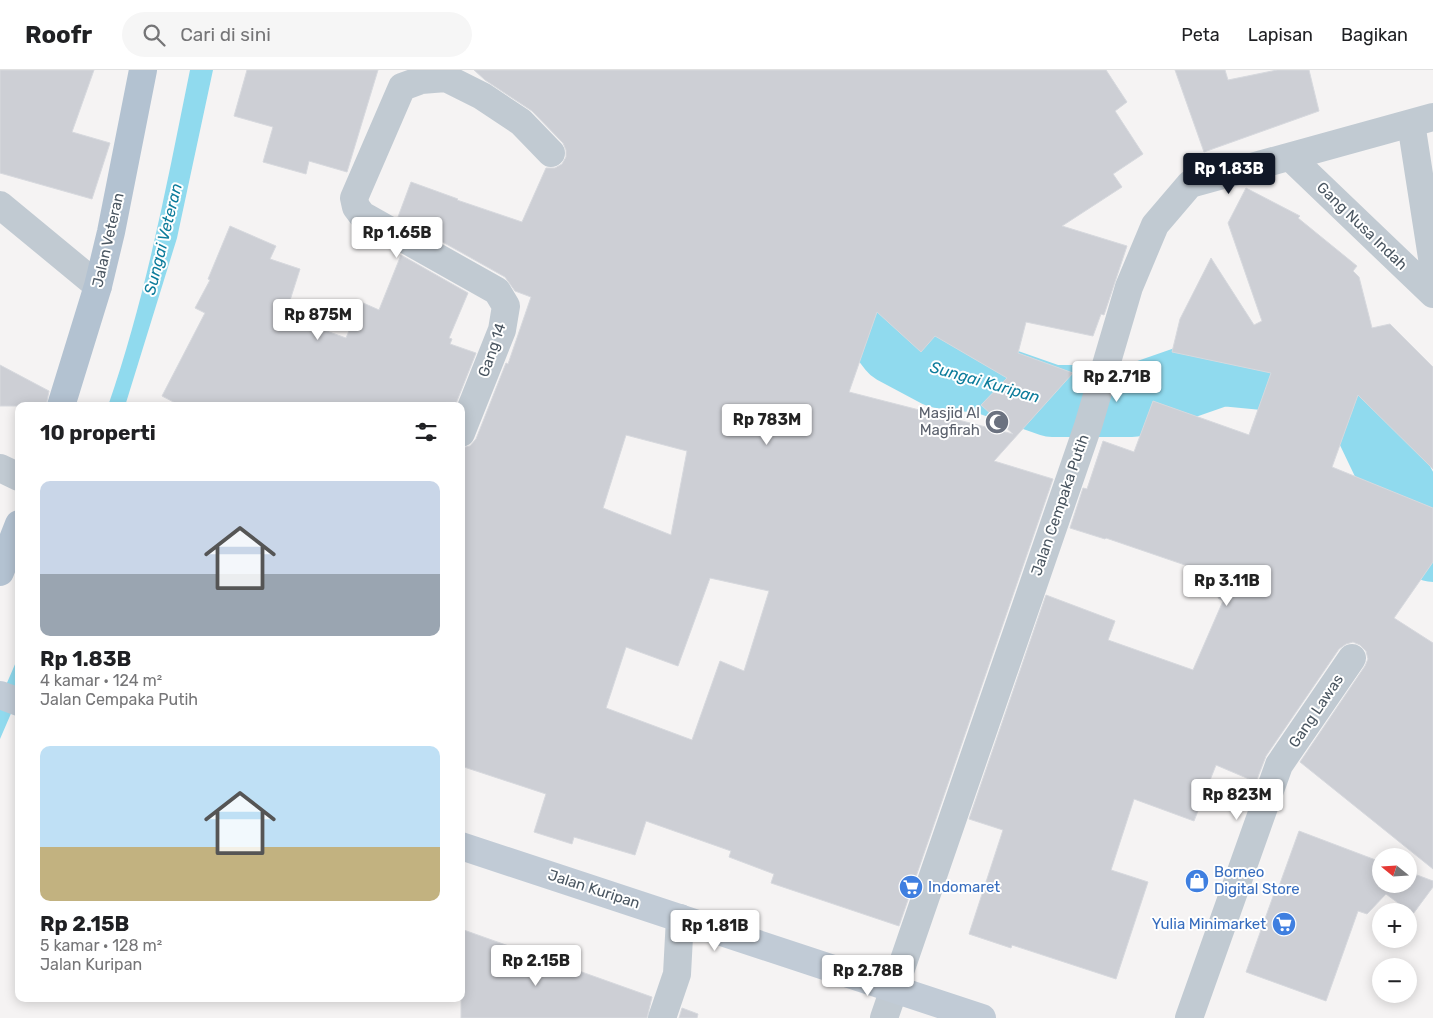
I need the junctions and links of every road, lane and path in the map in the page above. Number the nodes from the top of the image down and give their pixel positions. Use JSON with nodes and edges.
{"nodes":[{"id":1,"x":143,"y":70,"type":"edge"},
{"id":2,"x":1422,"y":120,"type":"edge"},
{"id":3,"x":551,"y":152,"type":"dead end"},
{"id":4,"x":1290,"y":157,"type":"junction"},
{"id":5,"x":0,"y":205,"type":"edge"},
{"id":6,"x":1433,"y":264,"type":"edge"},
{"id":7,"x":98,"y":286,"type":"junction"},
{"id":8,"x":1433,"y":294,"type":"edge"},
{"id":9,"x":62,"y":402,"type":"edge"},
{"id":10,"x":465,"y":423,"type":"edge"},
{"id":11,"x":0,"y":468,"type":"edge"},
{"id":12,"x":15,"y":475,"type":"edge"},
{"id":13,"x":15,"y":534,"type":"edge"},
{"id":14,"x":0,"y":572,"type":"edge"},
{"id":15,"x":1352,"y":658,"type":"dead end"},
{"id":16,"x":0,"y":696,"type":"edge"},
{"id":17,"x":15,"y":701,"type":"edge"},
{"id":18,"x":465,"y":847,"type":"edge"},
{"id":19,"x":680,"y":918,"type":"junction"},
{"id":20,"x":893,"y":989,"type":"junction"},
{"id":21,"x":662,"y":1018,"type":"edge"},
{"id":22,"x":884,"y":1018,"type":"edge"},
{"id":23,"x":982,"y":1018,"type":"edge"},
{"id":24,"x":1189,"y":1018,"type":"edge"}],
"edges":[{"from":1,"to":7,"type":"main road","name":"Jalan Veteran"},
{"from":2,"to":4,"type":"street","name":"Jalan Cempaka Putih"},
{"from":2,"to":6,"type":"street"},
{"from":3,"to":10,"type":"street","name":"Gang 14"},
{"from":4,"to":8,"type":"street","name":"Gang Nusa Indah"},
{"from":4,"to":20,"type":"street","name":"Jalan Cempaka Putih"},
{"from":5,"to":7,"type":"street"},
{"from":7,"to":9,"type":"main road","name":"Jalan Veteran"},
{"from":11,"to":12,"type":"street"},
{"from":13,"to":14,"type":"main road"},
{"from":15,"to":24,"type":"street","name":"Gang Lawas"},
{"from":16,"to":17,"type":"main road"},
{"from":18,"to":19,"type":"main road","name":"Jalan Kuripan"},
{"from":19,"to":20,"type":"main road","name":"Jalan Kuripan"},
{"from":19,"to":21,"type":"street"},
{"from":20,"to":22,"type":"street","name":"Jalan Cempaka Putih"},
{"from":20,"to":23,"type":"main road","name":"Jalan Kuripan"}]}
